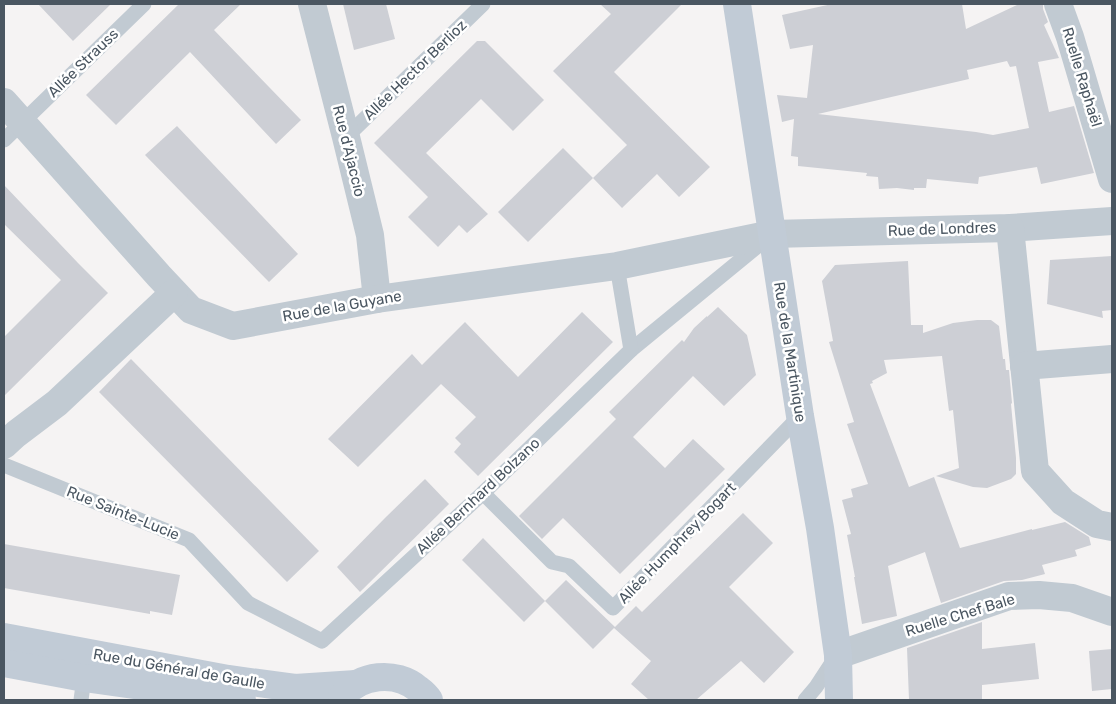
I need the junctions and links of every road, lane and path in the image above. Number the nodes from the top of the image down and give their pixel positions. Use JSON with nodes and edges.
{"nodes":[{"id":1,"x":144,"y":4,"type":"edge"},
{"id":2,"x":312,"y":4,"type":"edge"},
{"id":3,"x":483,"y":4,"type":"edge"},
{"id":4,"x":737,"y":4,"type":"edge"},
{"id":5,"x":1058,"y":4,"type":"edge"},
{"id":6,"x":1102,"y":100,"type":"edge"},
{"id":7,"x":4,"y":102,"type":"edge"},
{"id":8,"x":13,"y":131,"type":"edge"},
{"id":9,"x":346,"y":137,"type":"junction"},
{"id":10,"x":1112,"y":179,"type":"edge"},
{"id":11,"x":1112,"y":221,"type":"edge"},
{"id":12,"x":1010,"y":228,"type":"junction"},
{"id":13,"x":772,"y":234,"type":"junction"},
{"id":14,"x":617,"y":266,"type":"junction"},
{"id":15,"x":174,"y":293,"type":"junction"},
{"id":16,"x":377,"y":299,"type":"junction"},
{"id":17,"x":631,"y":350,"type":"junction"},
{"id":18,"x":1112,"y":359,"type":"edge"},
{"id":19,"x":1024,"y":366,"type":"junction"},
{"id":20,"x":800,"y":416,"type":"junction"},
{"id":21,"x":8,"y":434,"type":"edge"},
{"id":22,"x":4,"y":465,"type":"edge"},
{"id":23,"x":483,"y":493,"type":"junction"},
{"id":24,"x":1112,"y":527,"type":"edge"},
{"id":25,"x":248,"y":604,"type":"joint"},
{"id":26,"x":1112,"y":612,"type":"edge"},
{"id":27,"x":4,"y":637,"type":"edge"},
{"id":28,"x":838,"y":655,"type":"junction"},
{"id":29,"x":4,"y":662,"type":"edge"},
{"id":30,"x":82,"y":689,"type":"edge"},
{"id":31,"x":348,"y":692,"type":"edge"},
{"id":32,"x":430,"y":699,"type":"edge"},
{"id":33,"x":242,"y":700,"type":"edge"},
{"id":34,"x":805,"y":700,"type":"edge"},
{"id":35,"x":839,"y":700,"type":"edge"}],
"edges":[{"from":1,"to":8,"type":"lane","name":"Allée Strauss"},
{"from":2,"to":9,"type":"street","name":"Rue d'Ajaccio"},
{"from":3,"to":9,"type":"lane","name":"Allée Hector Berlioz"},
{"from":4,"to":13,"type":"street","name":"Rue de la Martinique"},
{"from":5,"to":6,"type":"street","name":"Ruelle Raphaël"},
{"from":6,"to":10,"type":"street","name":"Ruelle Raphaël"},
{"from":7,"to":8,"type":"street","name":"Rue de la Guyane"},
{"from":8,"to":15,"type":"street","name":"Rue de la Guyane"},
{"from":9,"to":16,"type":"street","name":"Rue d'Ajaccio"},
{"from":11,"to":12,"type":"street","name":"Rue de Londres"},
{"from":12,"to":13,"type":"street","name":"Rue de Londres"},
{"from":12,"to":19,"type":"street"},
{"from":13,"to":14,"type":"street","name":"Rue de la Guyane"},
{"from":13,"to":17,"type":"lane","name":"Allée Bernhard Bolzano"},
{"from":13,"to":20,"type":"street","name":"Rue de la Martinique"},
{"from":14,"to":16,"type":"street","name":"Rue de la Guyane"},
{"from":14,"to":17,"type":"lane"},
{"from":15,"to":16,"type":"street","name":"Rue de la Guyane"},
{"from":15,"to":21,"type":"street"},
{"from":17,"to":23,"type":"lane","name":"Allée Bernhard Bolzano"},
{"from":18,"to":19,"type":"street"},
{"from":19,"to":24,"type":"street"},
{"from":20,"to":23,"type":"lane","name":"Allée Humphrey Bogart"},
{"from":20,"to":28,"type":"street","name":"Rue de la Martinique"},
{"from":22,"to":25,"type":"lane","name":"Rue Sainte-Lucie"},
{"from":23,"to":25,"type":"lane","name":"Allée Bernhard Bolzano"},
{"from":26,"to":28,"type":"street","name":"Ruelle Chef Bale"},
{"from":27,"to":31,"type":"street","name":"Rue du Général de Gaulle"},
{"from":28,"to":34,"type":"lane"},
{"from":28,"to":35,"type":"street","name":"Rue de la Martinique"},
{"from":29,"to":30,"type":"street","name":"Rue du Général de Gaulle"},
{"from":30,"to":33,"type":"street","name":"Rue du Général de Gaulle"},
{"from":31,"to":32,"type":"street","name":"Rue du Général de Gaulle"}]}
